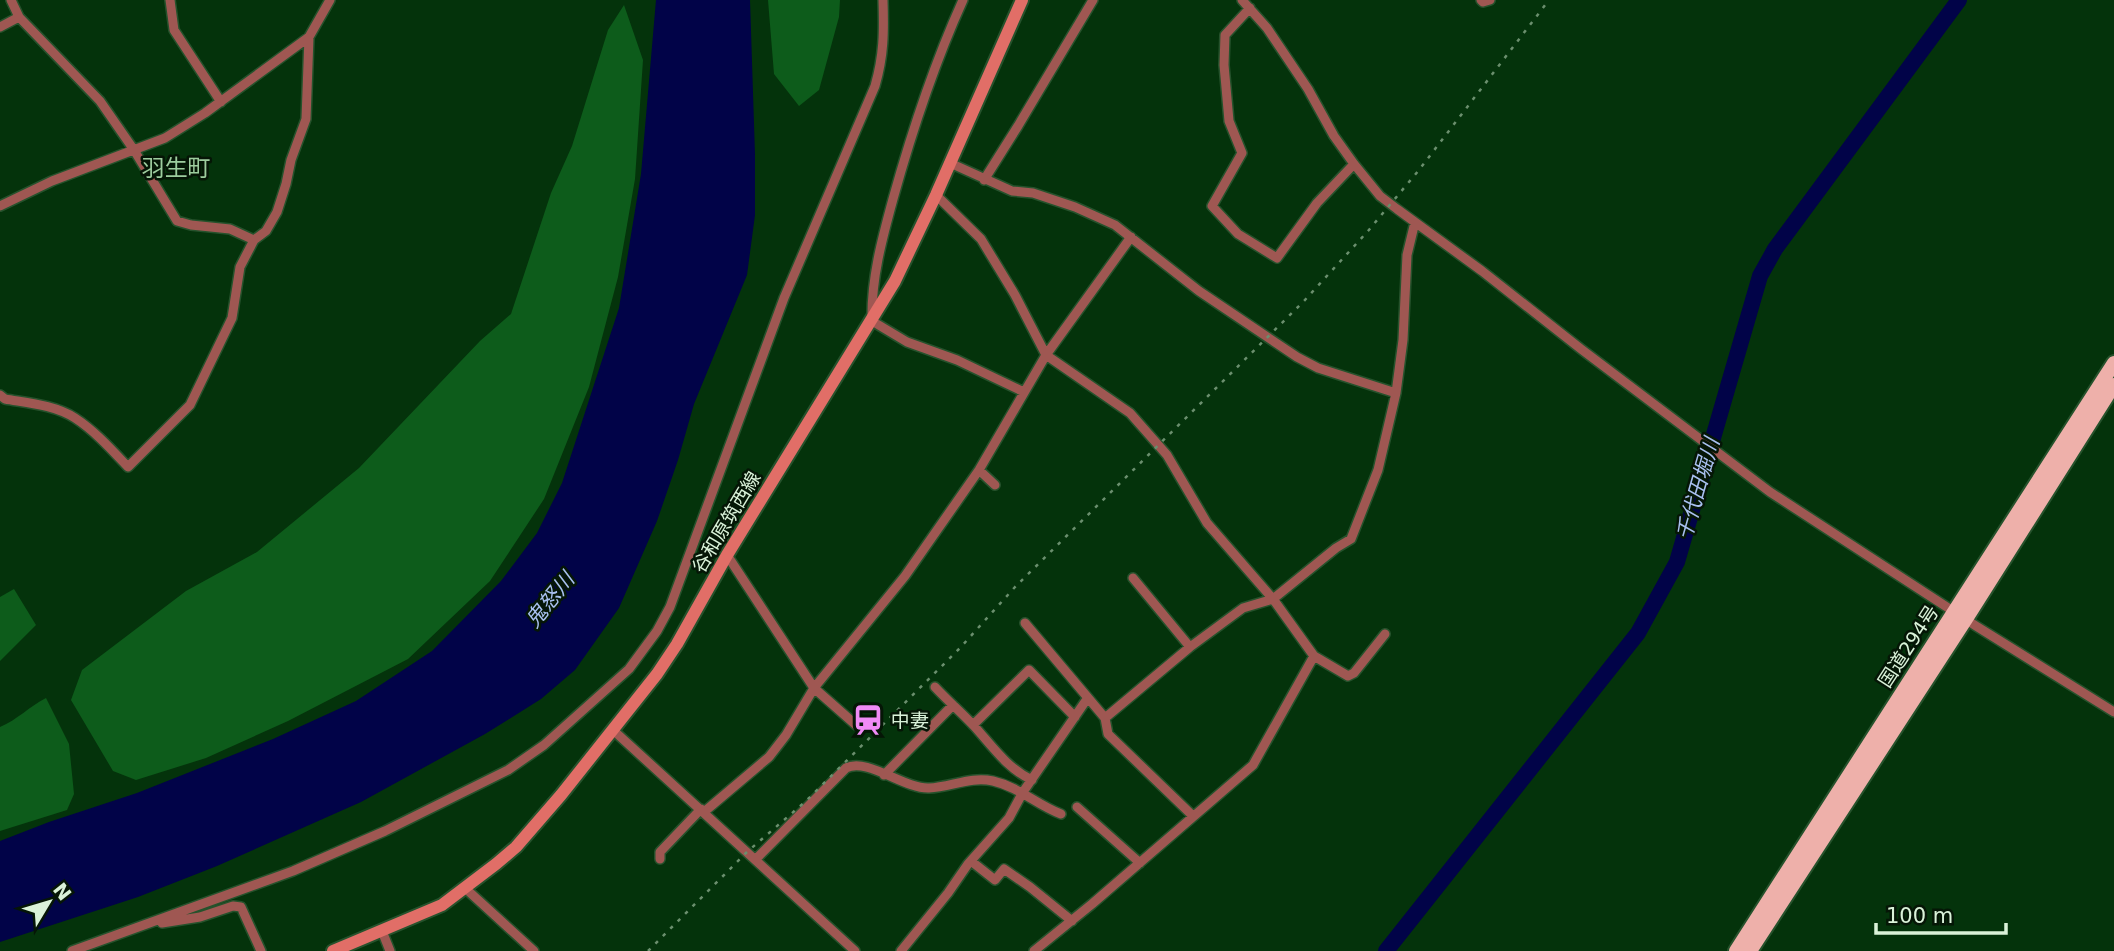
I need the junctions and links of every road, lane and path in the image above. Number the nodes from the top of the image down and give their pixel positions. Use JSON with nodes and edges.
{"nodes":[{"id":1,"x":11,"y":0,"type":"edge"},
{"id":2,"x":170,"y":0,"type":"edge"},
{"id":3,"x":330,"y":0,"type":"edge"},
{"id":4,"x":883,"y":0,"type":"edge"},
{"id":5,"x":963,"y":0,"type":"edge"},
{"id":6,"x":1022,"y":0,"type":"edge"},
{"id":7,"x":1093,"y":0,"type":"edge"},
{"id":8,"x":1241,"y":0,"type":"edge"},
{"id":9,"x":1481,"y":0,"type":"edge"},
{"id":10,"x":1490,"y":0,"type":"edge"},
{"id":11,"x":1250,"y":8,"type":"junction"},
{"id":12,"x":19,"y":17,"type":"junction"},
{"id":13,"x":0,"y":27,"type":"edge"},
{"id":14,"x":309,"y":37,"type":"junction"},
{"id":15,"x":221,"y":102,"type":"junction"},
{"id":16,"x":134,"y":150,"type":"junction"},
{"id":17,"x":950,"y":163,"type":"junction"},
{"id":18,"x":1354,"y":164,"type":"junction"},
{"id":19,"x":984,"y":180,"type":"junction"},
{"id":20,"x":936,"y":195,"type":"junction"},
{"id":21,"x":0,"y":206,"type":"edge"},
{"id":22,"x":1415,"y":222,"type":"junction"},
{"id":23,"x":1131,"y":237,"type":"junction"},
{"id":24,"x":254,"y":240,"type":"junction"},
{"id":25,"x":872,"y":321,"type":"junction"},
{"id":26,"x":1046,"y":355,"type":"junction"},
{"id":27,"x":2114,"y":363,"type":"edge"},
{"id":28,"x":2114,"y":385,"type":"edge"},
{"id":29,"x":1024,"y":392,"type":"junction"},
{"id":30,"x":1396,"y":393,"type":"junction"},
{"id":31,"x":0,"y":395,"type":"edge"},
{"id":32,"x":979,"y":470,"type":"junction"},
{"id":33,"x":995,"y":485,"type":"dead end"},
{"id":34,"x":727,"y":555,"type":"junction"},
{"id":35,"x":1133,"y":578,"type":"dead end"},
{"id":36,"x":1273,"y":599,"type":"junction"},
{"id":37,"x":1960,"y":615,"type":"junction"},
{"id":38,"x":1025,"y":623,"type":"dead end"},
{"id":39,"x":1385,"y":634,"type":"dead end"},
{"id":40,"x":1190,"y":647,"type":"junction"},
{"id":41,"x":1314,"y":656,"type":"junction"},
{"id":42,"x":935,"y":687,"type":"dead end"},
{"id":43,"x":814,"y":688,"type":"junction"},
{"id":44,"x":1087,"y":699,"type":"junction"},
{"id":45,"x":953,"y":705,"type":"junction"},
{"id":46,"x":2114,"y":712,"type":"edge"},
{"id":47,"x":1075,"y":717,"type":"junction"},
{"id":48,"x":1105,"y":718,"type":"junction"},
{"id":49,"x":856,"y":725,"type":"dead end"},
{"id":50,"x":973,"y":725,"type":"junction"},
{"id":51,"x":613,"y":730,"type":"junction"},
{"id":52,"x":884,"y":775,"type":"junction"},
{"id":53,"x":1032,"y":780,"type":"junction"},
{"id":54,"x":1023,"y":792,"type":"junction"},
{"id":55,"x":1077,"y":807,"type":"dead end"},
{"id":56,"x":703,"y":811,"type":"junction"},
{"id":57,"x":1062,"y":814,"type":"dead end"},
{"id":58,"x":1192,"y":816,"type":"junction"},
{"id":59,"x":660,"y":859,"type":"dead end"},
{"id":60,"x":756,"y":859,"type":"junction"},
{"id":61,"x":971,"y":861,"type":"junction"},
{"id":62,"x":1140,"y":863,"type":"junction"},
{"id":63,"x":465,"y":888,"type":"junction"},
{"id":64,"x":1072,"y":921,"type":"junction"},
{"id":65,"x":154,"y":923,"type":"junction"},
{"id":66,"x":382,"y":931,"type":"junction"},
{"id":67,"x":528,"y":949,"type":"edge"},
{"id":68,"x":72,"y":951,"type":"edge"},
{"id":69,"x":261,"y":951,"type":"edge"},
{"id":70,"x":333,"y":951,"type":"edge"},
{"id":71,"x":390,"y":951,"type":"edge"},
{"id":72,"x":855,"y":951,"type":"edge"},
{"id":73,"x":901,"y":951,"type":"edge"},
{"id":74,"x":1034,"y":951,"type":"edge"},
{"id":75,"x":1736,"y":951,"type":"edge"},
{"id":76,"x":1750,"y":951,"type":"edge"}],
"edges":[{"from":1,"to":12,"type":"street"},
{"from":2,"to":15,"type":"street"},
{"from":3,"to":14,"type":"street"},
{"from":4,"to":65,"type":"street"},
{"from":5,"to":25,"type":"street"},
{"from":6,"to":17,"type":"main road","name":"谷和原筑西線"},
{"from":7,"to":19,"type":"street"},
{"from":8,"to":11,"type":"street"},
{"from":9,"to":10,"type":"street"},
{"from":11,"to":18,"type":"street"},
{"from":11,"to":18,"type":"street"},
{"from":12,"to":13,"type":"street"},
{"from":12,"to":16,"type":"street"},
{"from":14,"to":15,"type":"street"},
{"from":14,"to":24,"type":"street"},
{"from":15,"to":16,"type":"street"},
{"from":16,"to":21,"type":"street"},
{"from":16,"to":24,"type":"street"},
{"from":17,"to":19,"type":"street"},
{"from":17,"to":20,"type":"main road","name":"谷和原筑西線"},
{"from":18,"to":22,"type":"street"},
{"from":19,"to":23,"type":"street"},
{"from":20,"to":25,"type":"main road","name":"谷和原筑西線"},
{"from":20,"to":26,"type":"street"},
{"from":22,"to":30,"type":"street"},
{"from":22,"to":37,"type":"street"},
{"from":23,"to":26,"type":"street"},
{"from":23,"to":30,"type":"street"},
{"from":24,"to":31,"type":"street"},
{"from":25,"to":29,"type":"street"},
{"from":25,"to":34,"type":"main road","name":"谷和原筑西線"},
{"from":26,"to":29,"type":"street"},
{"from":26,"to":36,"type":"street"},
{"from":27,"to":37,"type":"highway","name":"国道294号"},
{"from":28,"to":37,"type":"highway","name":"国道294号"},
{"from":29,"to":32,"type":"street"},
{"from":30,"to":36,"type":"street"},
{"from":32,"to":33,"type":"street"},
{"from":32,"to":43,"type":"street"},
{"from":34,"to":43,"type":"street"},
{"from":34,"to":51,"type":"main road","name":"谷和原筑西線"},
{"from":35,"to":40,"type":"street"},
{"from":36,"to":40,"type":"street"},
{"from":36,"to":41,"type":"street"},
{"from":37,"to":46,"type":"street"},
{"from":37,"to":75,"type":"highway","name":"国道294号"},
{"from":37,"to":76,"type":"highway","name":"国道294号"},
{"from":38,"to":44,"type":"street"},
{"from":39,"to":41,"type":"street"},
{"from":40,"to":48,"type":"street"},
{"from":41,"to":58,"type":"street"},
{"from":42,"to":45,"type":"street"},
{"from":43,"to":49,"type":"street"},
{"from":43,"to":56,"type":"street"},
{"from":44,"to":47,"type":"street"},
{"from":44,"to":48,"type":"street"},
{"from":45,"to":50,"type":"street"},
{"from":45,"to":52,"type":"street"},
{"from":47,"to":50,"type":"street"},
{"from":47,"to":53,"type":"street"},
{"from":48,"to":58,"type":"street"},
{"from":50,"to":53,"type":"street"},
{"from":51,"to":56,"type":"street"},
{"from":51,"to":63,"type":"main road","name":"谷和原筑西線"},
{"from":52,"to":54,"type":"street"},
{"from":52,"to":60,"type":"street"},
{"from":53,"to":54,"type":"street"},
{"from":54,"to":57,"type":"street"},
{"from":54,"to":61,"type":"street"},
{"from":55,"to":62,"type":"street"},
{"from":56,"to":59,"type":"street"},
{"from":56,"to":60,"type":"street"},
{"from":58,"to":62,"type":"street"},
{"from":60,"to":72,"type":"street"},
{"from":61,"to":64,"type":"street"},
{"from":61,"to":73,"type":"street"},
{"from":62,"to":64,"type":"street"},
{"from":63,"to":66,"type":"main road","name":"谷和原筑西線"},
{"from":63,"to":67,"type":"street"},
{"from":64,"to":74,"type":"street"},
{"from":65,"to":68,"type":"street"},
{"from":65,"to":69,"type":"street"},
{"from":66,"to":70,"type":"main road","name":"谷和原筑西線"},
{"from":66,"to":71,"type":"street"}]}
